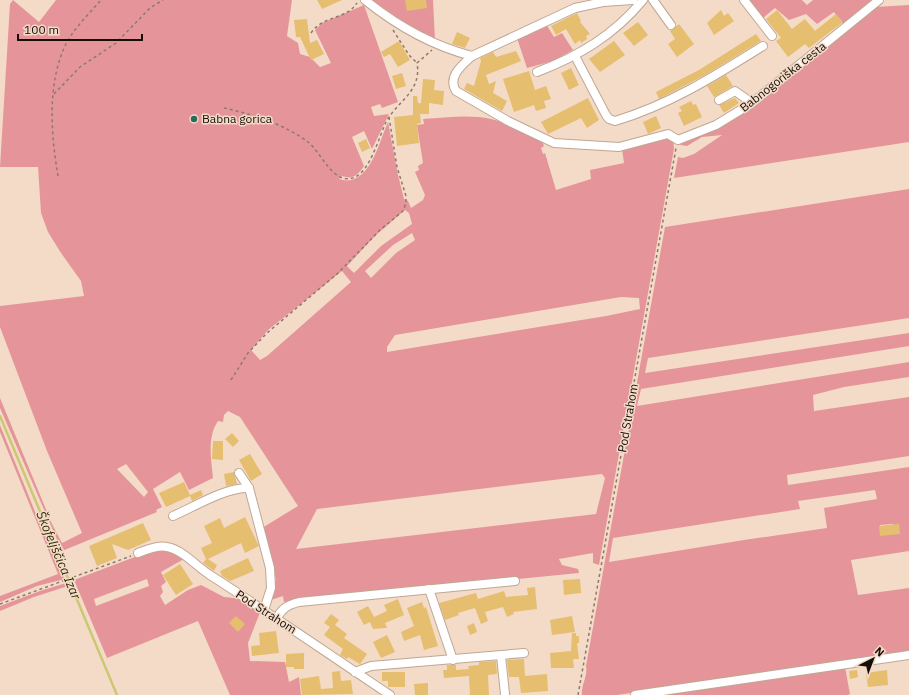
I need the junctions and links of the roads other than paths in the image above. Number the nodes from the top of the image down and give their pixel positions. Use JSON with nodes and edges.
{"nodes":[{"id":1,"x":365,"y":0,"type":"edge"},
{"id":2,"x":633,"y":0,"type":"edge"},
{"id":3,"x":643,"y":0,"type":"edge"},
{"id":4,"x":653,"y":0,"type":"edge"},
{"id":5,"x":744,"y":0,"type":"edge"},
{"id":6,"x":879,"y":0,"type":"edge"},
{"id":7,"x":672,"y":24,"type":"dead end"},
{"id":8,"x":772,"y":36,"type":"dead end"},
{"id":9,"x":763,"y":46,"type":"dead end"},
{"id":10,"x":472,"y":56,"type":"junction"},
{"id":11,"x":575,"y":56,"type":"junction"},
{"id":12,"x":537,"y":72,"type":"dead end"},
{"id":13,"x":719,"y":100,"type":"dead end"},
{"id":14,"x":752,"y":103,"type":"junction"},
{"id":15,"x":239,"y":473,"type":"dead end"},
{"id":16,"x":249,"y":488,"type":"junction"},
{"id":17,"x":173,"y":516,"type":"dead end"},
{"id":18,"x":138,"y":553,"type":"road end"},
{"id":19,"x":515,"y":581,"type":"dead end"},
{"id":20,"x":429,"y":589,"type":"junction"},
{"id":21,"x":264,"y":610,"type":"junction"},
{"id":22,"x":277,"y":618,"type":"junction"},
{"id":23,"x":524,"y":653,"type":"dead end"},
{"id":24,"x":909,"y":655,"type":"edge"},
{"id":25,"x":501,"y":656,"type":"junction"},
{"id":26,"x":454,"y":660,"type":"junction"},
{"id":27,"x":354,"y":672,"type":"junction"},
{"id":28,"x":505,"y":694,"type":"edge"},
{"id":29,"x":390,"y":695,"type":"edge"},
{"id":30,"x":635,"y":695,"type":"edge"}],
"edges":[{"from":1,"to":10,"type":"street"},
{"from":2,"to":10,"type":"street"},
{"from":3,"to":11,"type":"street"},
{"from":4,"to":7,"type":"street"},
{"from":5,"to":8,"type":"street"},
{"from":6,"to":14,"type":"street","name":"Babnogoriška cesta"},
{"from":9,"to":11,"type":"street"},
{"from":10,"to":14,"type":"street","name":"Babnogoriška cesta"},
{"from":11,"to":12,"type":"street"},
{"from":13,"to":14,"type":"street"},
{"from":15,"to":16,"type":"street"},
{"from":16,"to":17,"type":"street"},
{"from":16,"to":21,"type":"street"},
{"from":18,"to":21,"type":"street","name":"Pod Strahom"},
{"from":19,"to":20,"type":"street"},
{"from":20,"to":22,"type":"street"},
{"from":20,"to":26,"type":"street"},
{"from":21,"to":22,"type":"street","name":"Pod Strahom"},
{"from":22,"to":27,"type":"street","name":"Pod Strahom"},
{"from":23,"to":25,"type":"street"},
{"from":24,"to":30,"type":"street"},
{"from":25,"to":26,"type":"street"},
{"from":25,"to":28,"type":"street"},
{"from":26,"to":27,"type":"street"},
{"from":27,"to":29,"type":"street","name":"Pod Strahom"}]}
